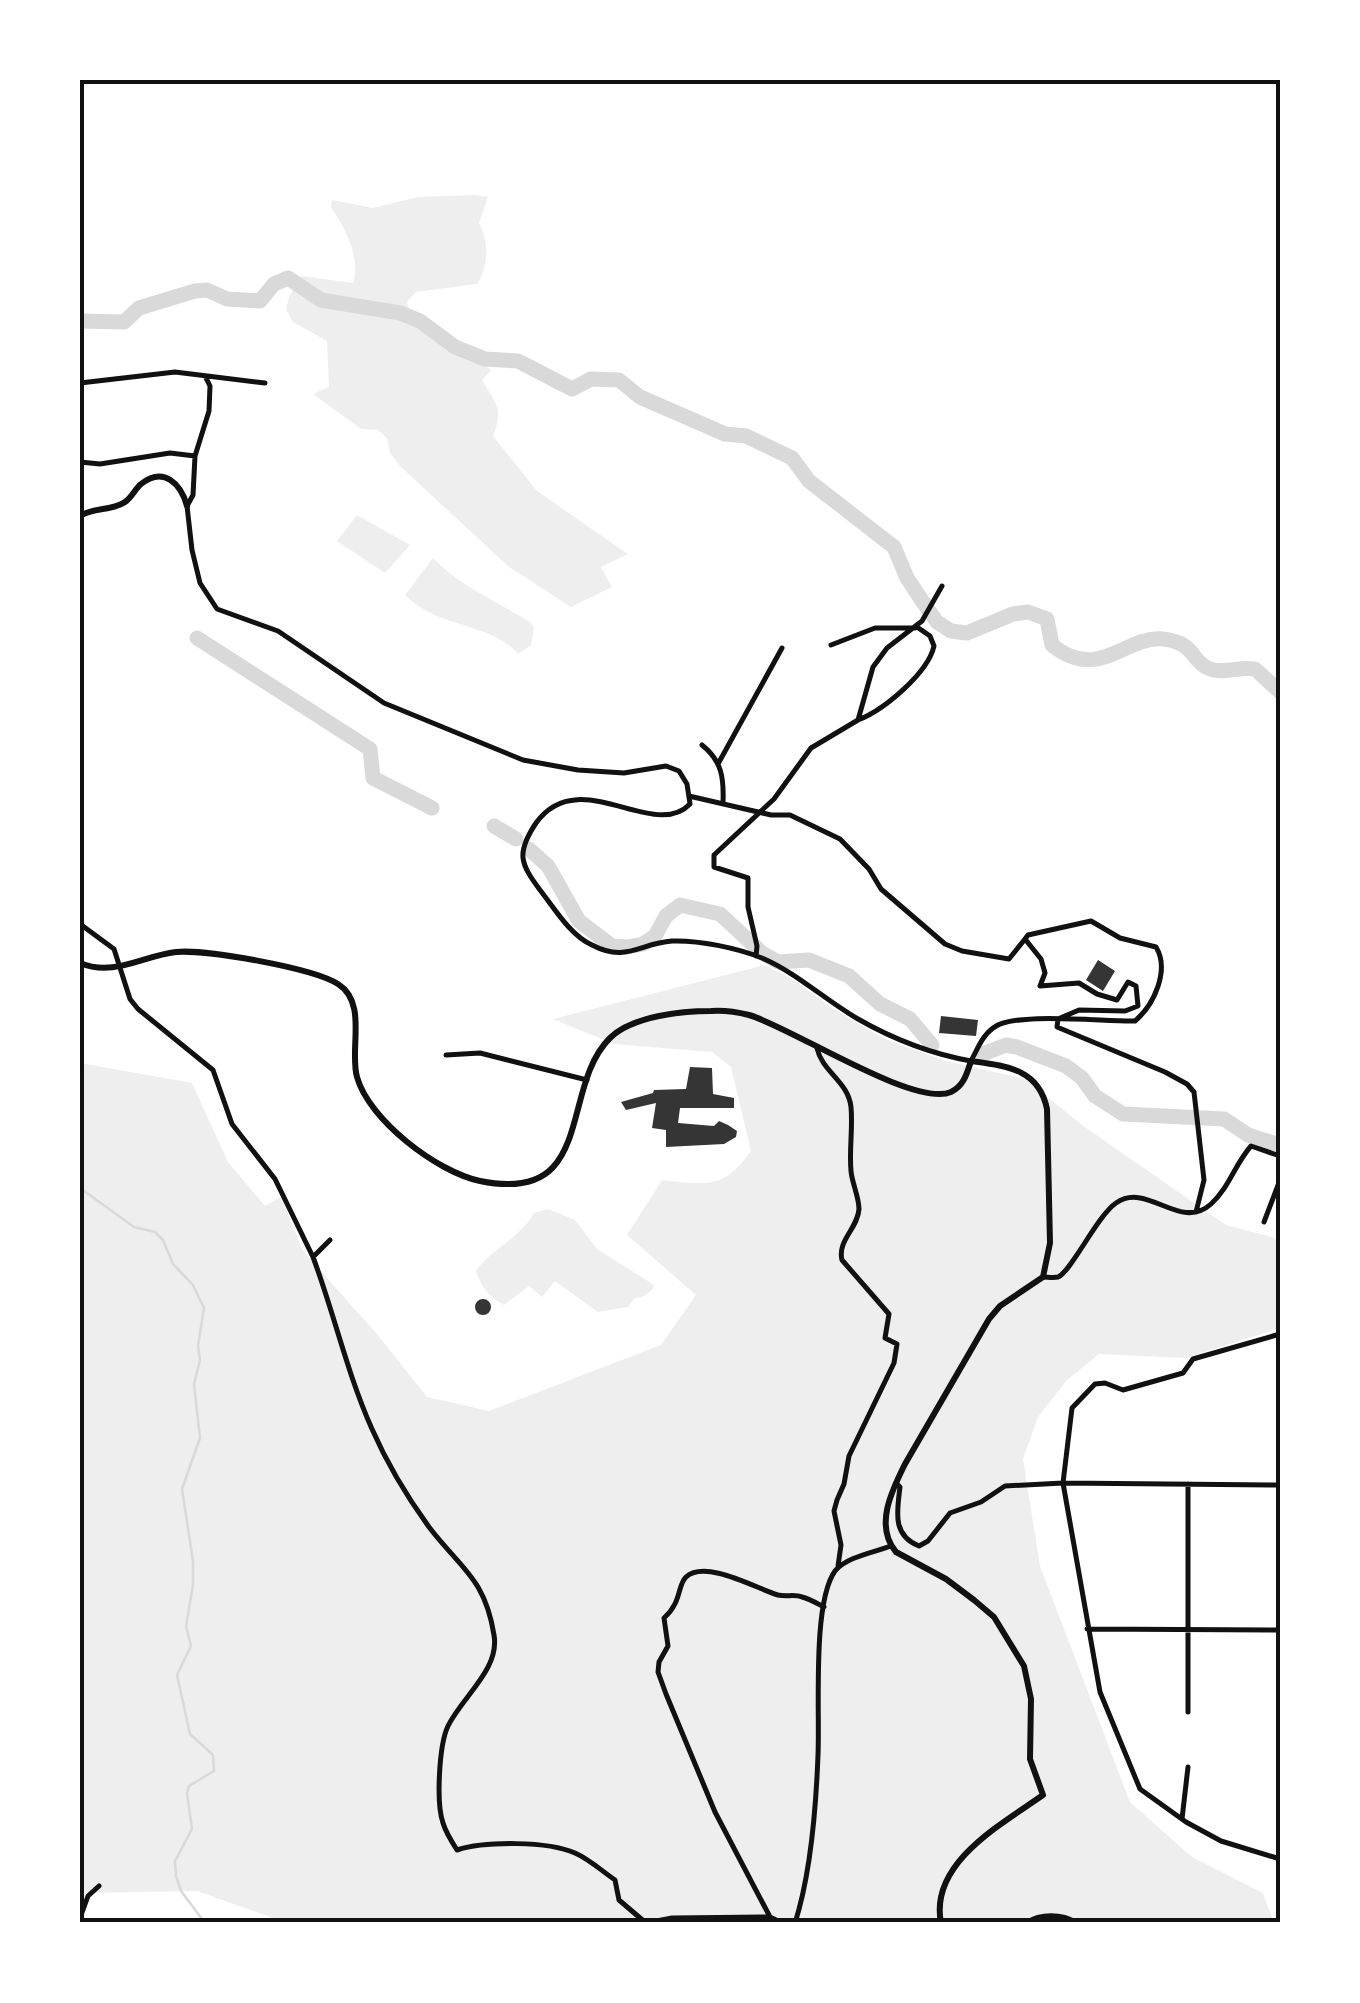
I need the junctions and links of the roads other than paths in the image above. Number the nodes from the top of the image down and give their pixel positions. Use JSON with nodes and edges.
{"nodes":[{"id":1,"x":206,"y":378,"type":"junction"},
{"id":2,"x":80,"y":383,"type":"edge"},
{"id":3,"x":265,"y":383,"type":"dead end"},
{"id":4,"x":194,"y":456,"type":"junction"},
{"id":5,"x":80,"y":462,"type":"edge"},
{"id":6,"x":187,"y":506,"type":"junction"},
{"id":7,"x":80,"y":516,"type":"edge"},
{"id":8,"x":942,"y":586,"type":"dead end"},
{"id":9,"x":916,"y":627,"type":"junction"},
{"id":10,"x":832,"y":645,"type":"dead end"},
{"id":11,"x":782,"y":648,"type":"dead end"},
{"id":12,"x":858,"y":720,"type":"junction"},
{"id":13,"x":702,"y":744,"type":"dead end"},
{"id":14,"x":718,"y":764,"type":"junction"},
{"id":15,"x":690,"y":796,"type":"junction"},
{"id":16,"x":724,"y":804,"type":"junction"},
{"id":17,"x":757,"y":812,"type":"junction"},
{"id":18,"x":80,"y":924,"type":"edge"},
{"id":19,"x":1025,"y":939,"type":"junction"},
{"id":20,"x":757,"y":951,"type":"junction"},
{"id":21,"x":80,"y":963,"type":"edge"},
{"id":22,"x":122,"y":967,"type":"junction"},
{"id":23,"x":1058,"y":1019,"type":"junction"},
{"id":24,"x":816,"y":1048,"type":"junction"},
{"id":25,"x":446,"y":1055,"type":"dead end"},
{"id":26,"x":972,"y":1061,"type":"junction"},
{"id":27,"x":587,"y":1080,"type":"junction"},
{"id":28,"x":1280,"y":1156,"type":"edge"},
{"id":29,"x":1280,"y":1180,"type":"edge"},
{"id":30,"x":1196,"y":1212,"type":"junction"},
{"id":31,"x":1264,"y":1222,"type":"dead end"},
{"id":32,"x":330,"y":1240,"type":"dead end"},
{"id":33,"x":312,"y":1257,"type":"junction"},
{"id":34,"x":1042,"y":1277,"type":"junction"},
{"id":35,"x":1280,"y":1334,"type":"edge"},
{"id":36,"x":896,"y":1482,"type":"junction"},
{"id":37,"x":1063,"y":1483,"type":"junction"},
{"id":38,"x":1188,"y":1484,"type":"junction"},
{"id":39,"x":1280,"y":1485,"type":"edge"},
{"id":40,"x":891,"y":1546,"type":"junction"},
{"id":41,"x":838,"y":1566,"type":"junction"},
{"id":42,"x":824,"y":1607,"type":"junction"},
{"id":43,"x":1087,"y":1629,"type":"junction"},
{"id":44,"x":1188,"y":1629,"type":"junction"},
{"id":45,"x":1280,"y":1630,"type":"edge"},
{"id":46,"x":1188,"y":1712,"type":"dead end"},
{"id":47,"x":1188,"y":1767,"type":"dead end"},
{"id":48,"x":1182,"y":1819,"type":"junction"},
{"id":49,"x":1280,"y":1859,"type":"edge"},
{"id":50,"x":99,"y":1886,"type":"dead end"},
{"id":51,"x":770,"y":1917,"type":"junction"},
{"id":52,"x":80,"y":1918,"type":"edge"},
{"id":53,"x":782,"y":1923,"type":"edge"},
{"id":54,"x":795,"y":1923,"type":"edge"},
{"id":55,"x":941,"y":1923,"type":"edge"},
{"id":56,"x":1027,"y":1923,"type":"edge"},
{"id":57,"x":1076,"y":1923,"type":"edge"}],
"edges":[{"from":1,"to":2,"type":"street"},
{"from":1,"to":3,"type":"street"},
{"from":1,"to":4,"type":"street"},
{"from":4,"to":5,"type":"street"},
{"from":4,"to":6,"type":"street"},
{"from":6,"to":7,"type":"street"},
{"from":6,"to":15,"type":"street"},
{"from":8,"to":9,"type":"street"},
{"from":9,"to":10,"type":"street"},
{"from":9,"to":12,"type":"street"},
{"from":9,"to":12,"type":"street"},
{"from":11,"to":14,"type":"street"},
{"from":12,"to":17,"type":"street"},
{"from":13,"to":14,"type":"street"},
{"from":14,"to":16,"type":"street"},
{"from":15,"to":16,"type":"street"},
{"from":15,"to":20,"type":"street"},
{"from":16,"to":17,"type":"street"},
{"from":17,"to":19,"type":"street"},
{"from":17,"to":20,"type":"street"},
{"from":18,"to":22,"type":"street"},
{"from":19,"to":23,"type":"street"},
{"from":19,"to":23,"type":"street"},
{"from":20,"to":26,"type":"street"},
{"from":21,"to":22,"type":"street"},
{"from":22,"to":27,"type":"street"},
{"from":22,"to":33,"type":"street"},
{"from":23,"to":26,"type":"street"},
{"from":23,"to":30,"type":"street"},
{"from":24,"to":26,"type":"street"},
{"from":24,"to":27,"type":"street"},
{"from":24,"to":41,"type":"street"},
{"from":25,"to":27,"type":"street"},
{"from":26,"to":34,"type":"street"},
{"from":28,"to":30,"type":"street"},
{"from":29,"to":31,"type":"street"},
{"from":30,"to":34,"type":"street"},
{"from":32,"to":33,"type":"street"},
{"from":33,"to":51,"type":"street"},
{"from":34,"to":36,"type":"street"},
{"from":35,"to":37,"type":"street"},
{"from":36,"to":37,"type":"street"},
{"from":36,"to":40,"type":"street"},
{"from":37,"to":38,"type":"street"},
{"from":37,"to":43,"type":"street"},
{"from":38,"to":39,"type":"street"},
{"from":38,"to":44,"type":"street"},
{"from":40,"to":41,"type":"street"},
{"from":40,"to":55,"type":"street"},
{"from":41,"to":42,"type":"street"},
{"from":42,"to":51,"type":"street"},
{"from":42,"to":54,"type":"street"},
{"from":43,"to":44,"type":"street"},
{"from":43,"to":48,"type":"street"},
{"from":44,"to":45,"type":"street"},
{"from":44,"to":46,"type":"street"},
{"from":47,"to":48,"type":"street"},
{"from":48,"to":49,"type":"street"},
{"from":50,"to":52,"type":"street"},
{"from":51,"to":53,"type":"street"},
{"from":56,"to":57,"type":"street"}]}
